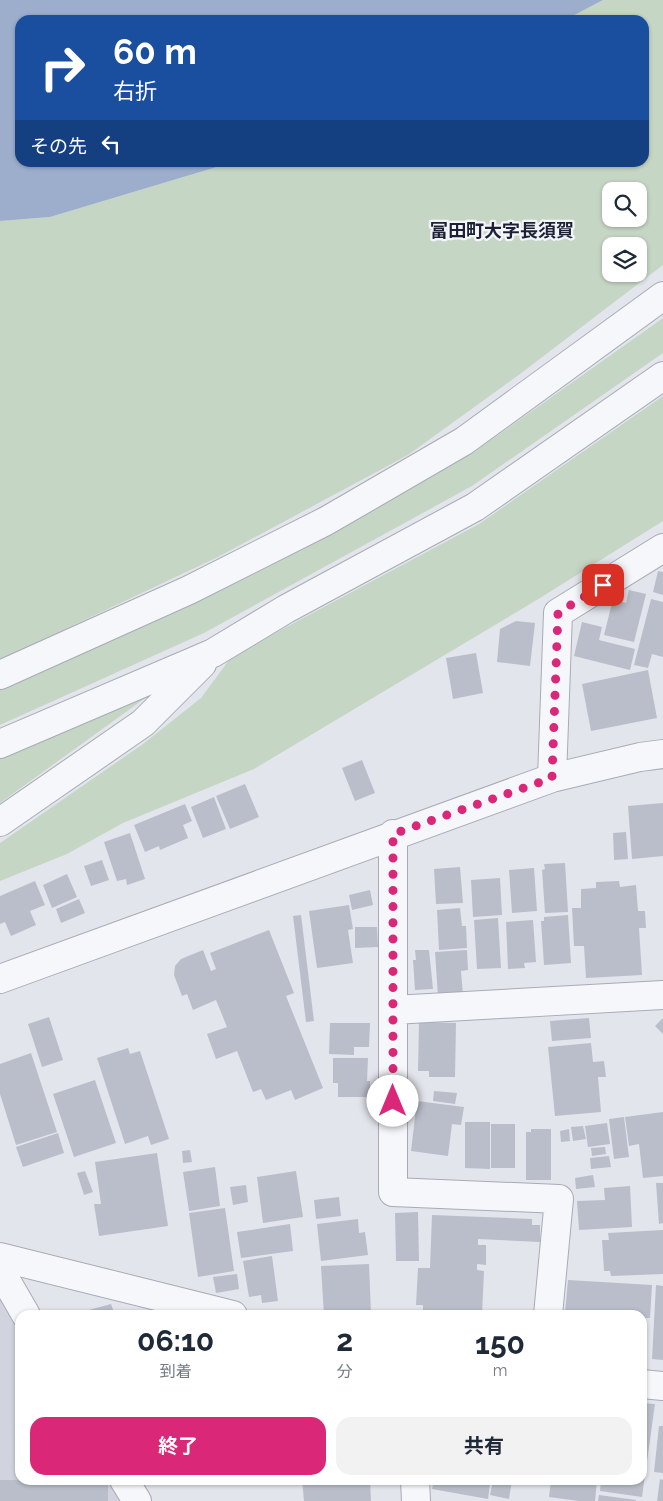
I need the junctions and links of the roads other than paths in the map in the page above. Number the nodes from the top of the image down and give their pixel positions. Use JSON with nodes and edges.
{"nodes":[{"id":1,"x":663,"y":296,"type":"edge"},
{"id":2,"x":663,"y":376,"type":"edge"},
{"id":3,"x":663,"y":548,"type":"edge"},
{"id":4,"x":213,"y":653,"type":"junction"},
{"id":5,"x":0,"y":675,"type":"edge"},
{"id":6,"x":0,"y":744,"type":"edge"},
{"id":7,"x":663,"y":754,"type":"edge"},
{"id":8,"x":552,"y":778,"type":"junction"},
{"id":9,"x":0,"y":822,"type":"edge"},
{"id":10,"x":393,"y":834,"type":"junction"},
{"id":11,"x":0,"y":978,"type":"edge"},
{"id":12,"x":663,"y":995,"type":"edge"},
{"id":13,"x":393,"y":1010,"type":"junction"},
{"id":14,"x":0,"y":1257,"type":"edge"},
{"id":15,"x":0,"y":1270,"type":"edge"},
{"id":16,"x":23,"y":1310,"type":"edge"},
{"id":17,"x":213,"y":1310,"type":"edge"},
{"id":18,"x":548,"y":1310,"type":"edge"},
{"id":19,"x":647,"y":1384,"type":"edge"},
{"id":20,"x":663,"y":1386,"type":"edge"},
{"id":21,"x":127,"y":1485,"type":"edge"},
{"id":22,"x":136,"y":1501,"type":"edge"}],
"edges":[{"from":1,"to":5,"type":"street"},
{"from":2,"to":4,"type":"street"},
{"from":3,"to":8,"type":"street"},
{"from":4,"to":6,"type":"street"},
{"from":4,"to":9,"type":"street"},
{"from":7,"to":8,"type":"street"},
{"from":8,"to":10,"type":"street"},
{"from":10,"to":11,"type":"street"},
{"from":10,"to":13,"type":"street"},
{"from":12,"to":13,"type":"street"},
{"from":13,"to":18,"type":"street"},
{"from":14,"to":17,"type":"street"},
{"from":15,"to":16,"type":"street"},
{"from":19,"to":20,"type":"street"},
{"from":21,"to":22,"type":"street"}]}
